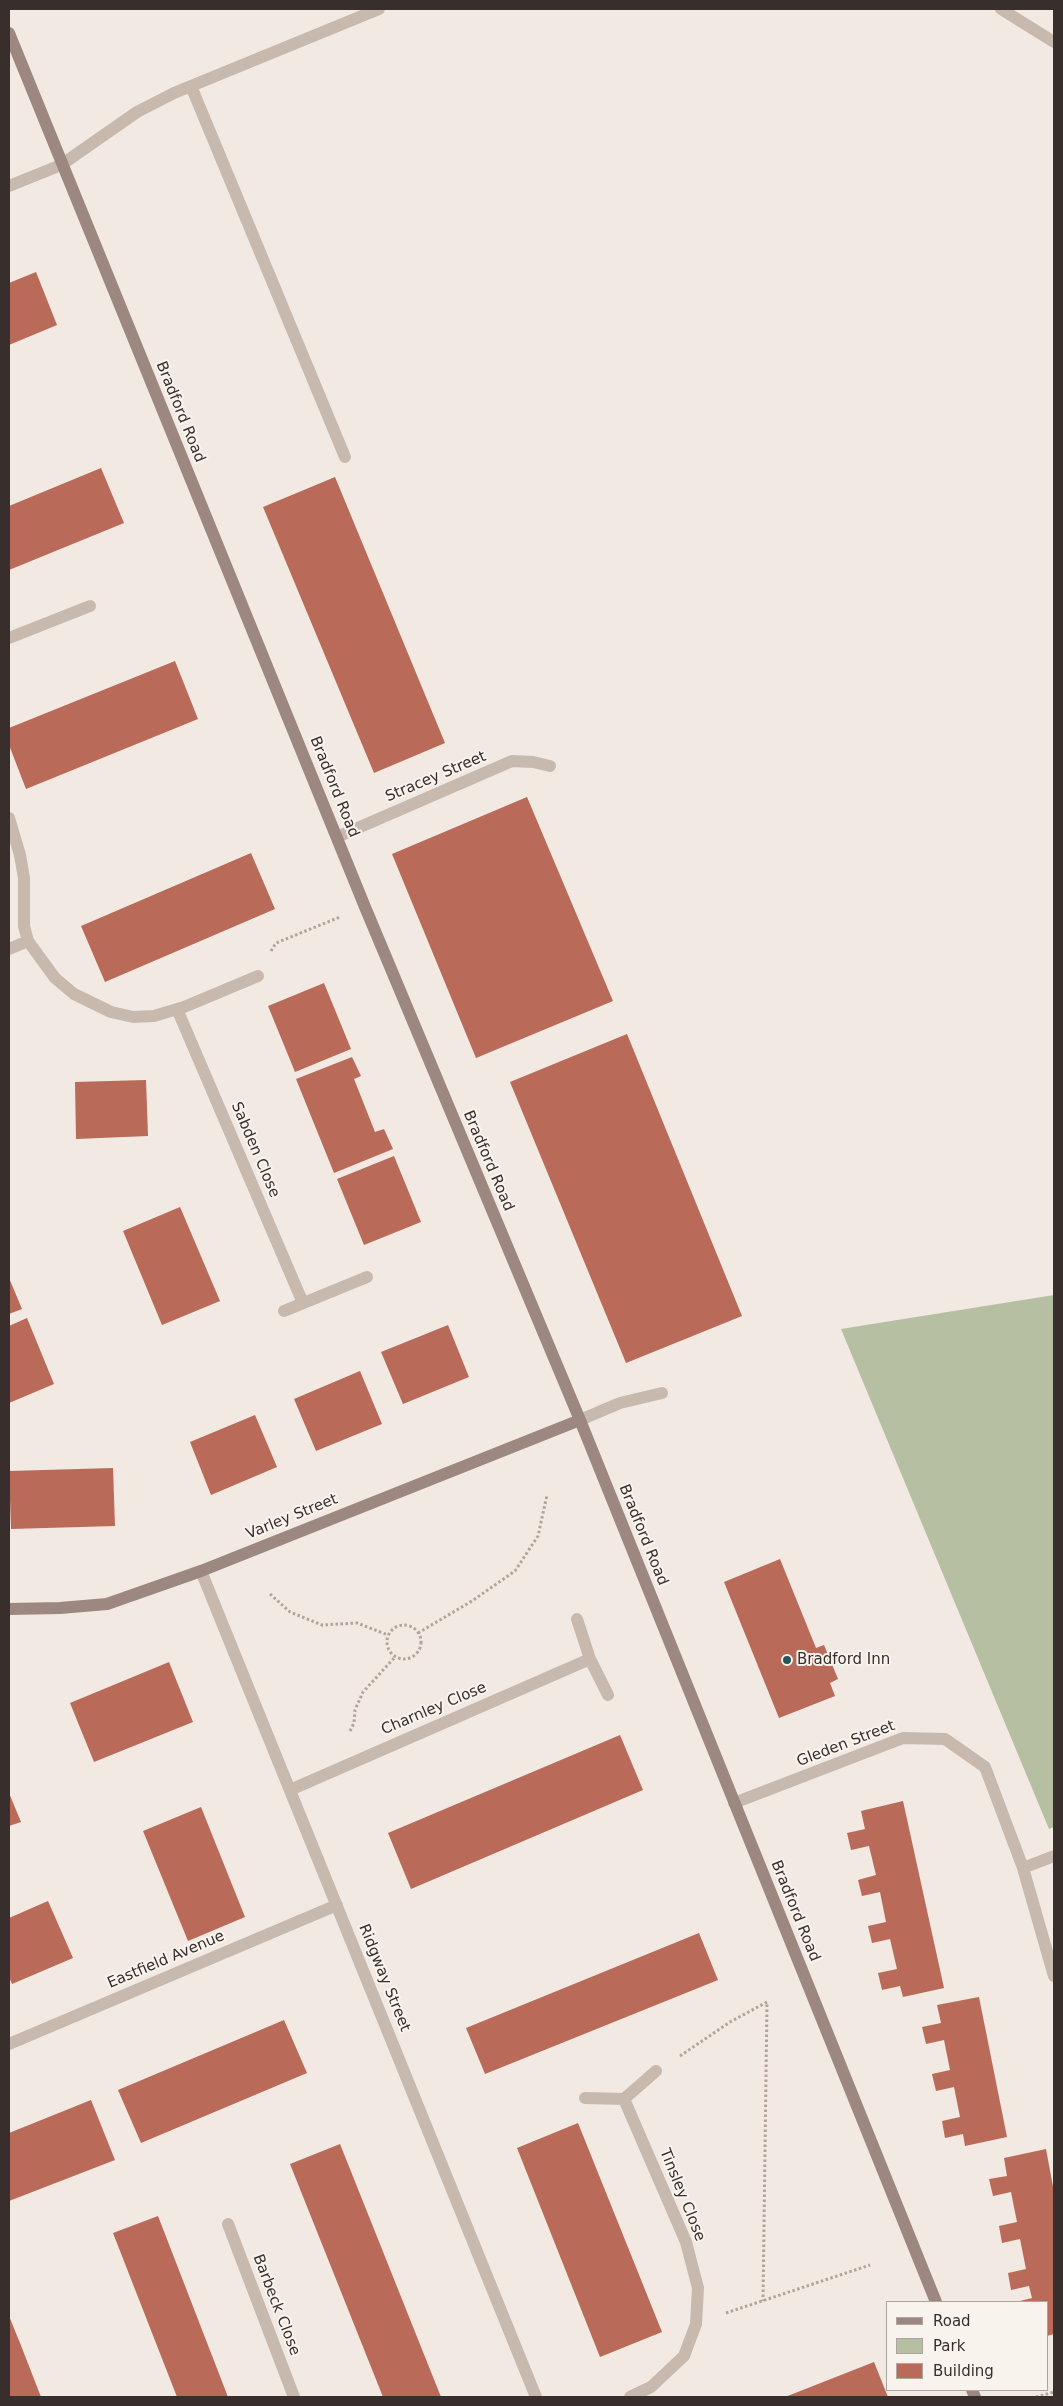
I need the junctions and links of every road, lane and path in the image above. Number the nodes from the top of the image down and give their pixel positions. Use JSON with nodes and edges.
{"nodes":[{"id":1,"x":379,"y":9,"type":"edge"},
{"id":2,"x":1001,"y":9,"type":"edge"},
{"id":3,"x":9,"y":32,"type":"edge"},
{"id":4,"x":1054,"y":42,"type":"edge"},
{"id":5,"x":191,"y":86,"type":"junction"},
{"id":6,"x":61,"y":165,"type":"junction"},
{"id":7,"x":9,"y":186,"type":"edge"},
{"id":8,"x":345,"y":457,"type":"dead end"},
{"id":9,"x":90,"y":606,"type":"dead end"},
{"id":10,"x":9,"y":638,"type":"edge"},
{"id":11,"x":550,"y":766,"type":"dead end"},
{"id":12,"x":9,"y":818,"type":"edge"},
{"id":13,"x":337,"y":837,"type":"junction"},
{"id":14,"x":365,"y":907,"type":"junction"},
{"id":15,"x":28,"y":941,"type":"junction"},
{"id":16,"x":9,"y":950,"type":"edge"},
{"id":17,"x":258,"y":976,"type":"joint"},
{"id":18,"x":177,"y":1009,"type":"junction"},
{"id":19,"x":367,"y":1277,"type":"dead end"},
{"id":20,"x":303,"y":1303,"type":"junction"},
{"id":21,"x":284,"y":1311,"type":"dead end"},
{"id":22,"x":662,"y":1393,"type":"dead end"},
{"id":23,"x":580,"y":1420,"type":"junction"},
{"id":24,"x":547,"y":1495,"type":"dead end"},
{"id":25,"x":201,"y":1571,"type":"junction"},
{"id":26,"x":270,"y":1594,"type":"dead end"},
{"id":27,"x":9,"y":1609,"type":"edge"},
{"id":28,"x":577,"y":1619,"type":"dead end"},
{"id":29,"x":418,"y":1633,"type":"junction"},
{"id":30,"x":388,"y":1635,"type":"junction"},
{"id":31,"x":395,"y":1657,"type":"junction"},
{"id":32,"x":590,"y":1659,"type":"junction"},
{"id":33,"x":608,"y":1696,"type":"dead end"},
{"id":34,"x":349,"y":1732,"type":"dead end"},
{"id":35,"x":290,"y":1790,"type":"junction"},
{"id":36,"x":734,"y":1803,"type":"junction"},
{"id":37,"x":1054,"y":1856,"type":"edge"},
{"id":38,"x":1023,"y":1868,"type":"junction"},
{"id":39,"x":337,"y":1905,"type":"junction"},
{"id":40,"x":1054,"y":1976,"type":"edge"},
{"id":41,"x":704,"y":2040,"type":"dead end"},
{"id":42,"x":9,"y":2044,"type":"edge"},
{"id":43,"x":656,"y":2071,"type":"dead end"},
{"id":44,"x":585,"y":2098,"type":"dead end"},
{"id":45,"x":624,"y":2099,"type":"junction"},
{"id":46,"x":228,"y":2224,"type":"dead end"},
{"id":47,"x":870,"y":2265,"type":"dead end"},
{"id":48,"x":763,"y":2301,"type":"junction"},
{"id":49,"x":936,"y":2301,"type":"edge"},
{"id":50,"x":696,"y":2324,"type":"junction"},
{"id":51,"x":1054,"y":2392,"type":"edge"},
{"id":52,"x":294,"y":2397,"type":"edge"},
{"id":53,"x":536,"y":2397,"type":"edge"},
{"id":54,"x":630,"y":2397,"type":"edge"},
{"id":55,"x":1036,"y":2397,"type":"edge"}],
"edges":[{"from":1,"to":5,"type":"street"},
{"from":2,"to":4,"type":"street"},
{"from":3,"to":6,"type":"street","name":"Bradford Road"},
{"from":5,"to":6,"type":"street"},
{"from":5,"to":8,"type":"street"},
{"from":6,"to":7,"type":"street"},
{"from":6,"to":13,"type":"street","name":"Bradford Road"},
{"from":9,"to":10,"type":"street"},
{"from":11,"to":13,"type":"street","name":"Stracey Street"},
{"from":12,"to":15,"type":"street"},
{"from":13,"to":14,"type":"street","name":"Bradford Road"},
{"from":14,"to":17,"type":"path"},
{"from":14,"to":23,"type":"street","name":"Bradford Road"},
{"from":15,"to":16,"type":"street"},
{"from":15,"to":18,"type":"street"},
{"from":17,"to":18,"type":"street"},
{"from":18,"to":20,"type":"street","name":"Sabden Close"},
{"from":19,"to":20,"type":"street"},
{"from":20,"to":21,"type":"street"},
{"from":22,"to":23,"type":"street"},
{"from":23,"to":25,"type":"street","name":"Varley Street"},
{"from":23,"to":36,"type":"street","name":"Bradford Road"},
{"from":24,"to":29,"type":"path"},
{"from":25,"to":27,"type":"street","name":"Varley Street"},
{"from":25,"to":35,"type":"street","name":"Ridgway Street"},
{"from":26,"to":30,"type":"path"},
{"from":28,"to":32,"type":"street"},
{"from":29,"to":30,"type":"path"},
{"from":29,"to":31,"type":"path"},
{"from":30,"to":31,"type":"path"},
{"from":31,"to":34,"type":"path"},
{"from":32,"to":33,"type":"street"},
{"from":32,"to":35,"type":"street","name":"Charnley Close"},
{"from":35,"to":39,"type":"street","name":"Ridgway Street"},
{"from":36,"to":38,"type":"street","name":"Gleden Street"},
{"from":36,"to":49,"type":"street","name":"Bradford Road"},
{"from":37,"to":38,"type":"street"},
{"from":38,"to":40,"type":"street","name":"Gleden Street"},
{"from":39,"to":42,"type":"street","name":"Eastfield Avenue"},
{"from":39,"to":53,"type":"street","name":"Ridgway Street"},
{"from":41,"to":48,"type":"path"},
{"from":43,"to":45,"type":"street"},
{"from":44,"to":45,"type":"street"},
{"from":45,"to":50,"type":"street","name":"Tinsley Close"},
{"from":46,"to":52,"type":"street","name":"Barbeck Close"},
{"from":47,"to":48,"type":"path"},
{"from":48,"to":50,"type":"path"},
{"from":50,"to":54,"type":"street","name":"Tinsley Close"},
{"from":51,"to":55,"type":"path"}]}
